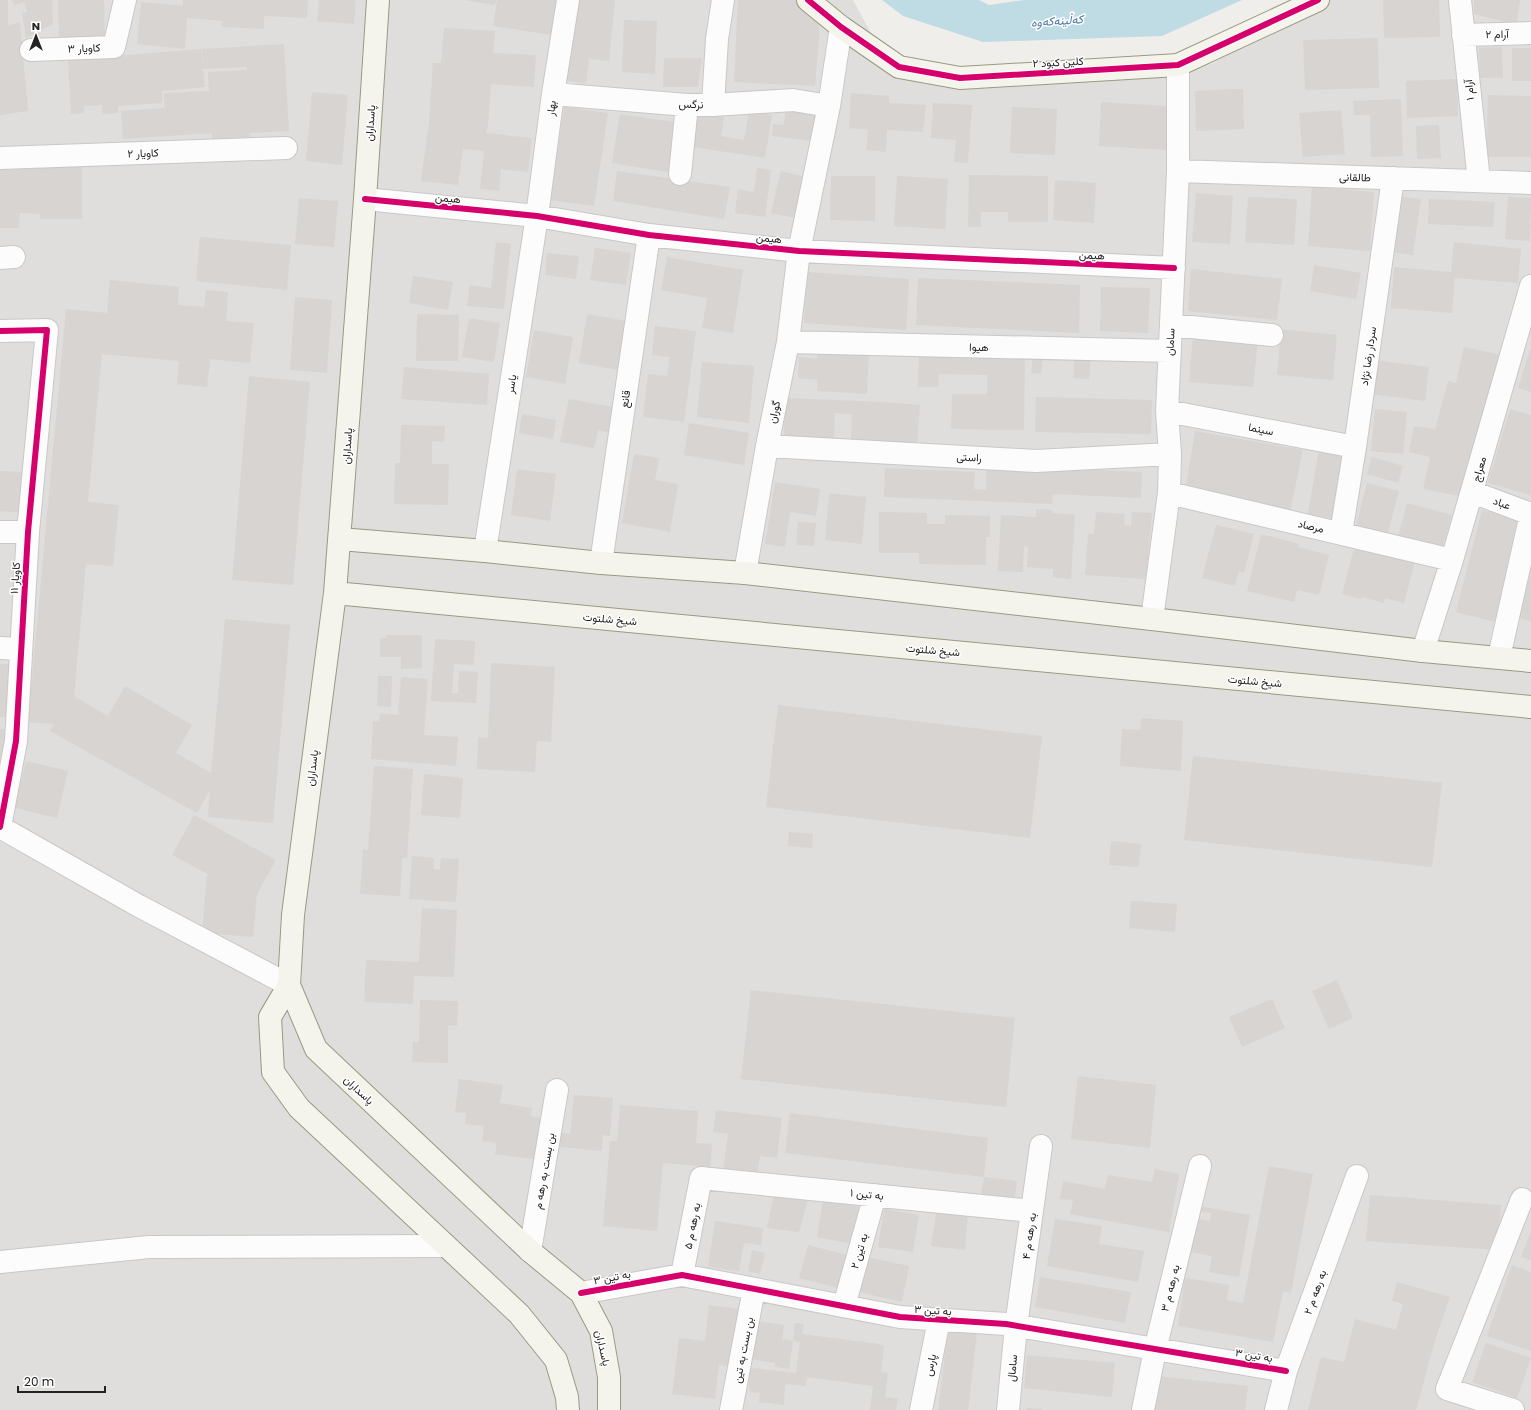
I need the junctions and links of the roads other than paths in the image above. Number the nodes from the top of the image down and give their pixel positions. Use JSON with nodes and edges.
{"nodes":[{"id":1,"x":125,"y":0,"type":"edge"},
{"id":2,"x":378,"y":0,"type":"edge"},
{"id":3,"x":568,"y":0,"type":"edge"},
{"id":4,"x":723,"y":0,"type":"edge"},
{"id":5,"x":808,"y":0,"type":"edge"},
{"id":6,"x":1318,"y":0,"type":"edge"},
{"id":7,"x":1460,"y":0,"type":"edge"},
{"id":8,"x":841,"y":27,"type":"junction"},
{"id":9,"x":1531,"y":33,"type":"edge"},
{"id":10,"x":1464,"y":34,"type":"junction"},
{"id":11,"x":31,"y":50,"type":"dead end"},
{"id":12,"x":1178,"y":65,"type":"junction"},
{"id":13,"x":553,"y":94,"type":"junction"},
{"id":14,"x":687,"y":105,"type":"junction"},
{"id":15,"x":713,"y":105,"type":"junction"},
{"id":16,"x":829,"y":106,"type":"junction"},
{"id":17,"x":286,"y":148,"type":"dead end"},
{"id":18,"x":0,"y":158,"type":"edge"},
{"id":19,"x":1178,"y":172,"type":"junction"},
{"id":20,"x":680,"y":174,"type":"dead end"},
{"id":21,"x":1393,"y":178,"type":"junction"},
{"id":22,"x":1479,"y":181,"type":"junction"},
{"id":23,"x":1531,"y":184,"type":"edge"},
{"id":24,"x":365,"y":200,"type":"junction"},
{"id":25,"x":537,"y":216,"type":"junction"},
{"id":26,"x":649,"y":235,"type":"junction"},
{"id":27,"x":799,"y":251,"type":"junction"},
{"id":28,"x":1174,"y":268,"type":"junction"},
{"id":29,"x":1531,"y":286,"type":"edge"},
{"id":30,"x":1171,"y":325,"type":"junction"},
{"id":31,"x":0,"y":331,"type":"edge"},
{"id":32,"x":1272,"y":335,"type":"dead end"},
{"id":33,"x":788,"y":342,"type":"junction"},
{"id":34,"x":1170,"y":351,"type":"junction"},
{"id":35,"x":1167,"y":411,"type":"junction"},
{"id":36,"x":767,"y":446,"type":"junction"},
{"id":37,"x":1355,"y":447,"type":"junction"},
{"id":38,"x":1170,"y":454,"type":"junction"},
{"id":39,"x":1472,"y":492,"type":"junction"},
{"id":40,"x":1169,"y":493,"type":"junction"},
{"id":41,"x":1531,"y":514,"type":"edge"},
{"id":42,"x":0,"y":532,"type":"edge"},
{"id":43,"x":28,"y":532,"type":"junction"},
{"id":44,"x":1341,"y":533,"type":"junction"},
{"id":45,"x":340,"y":539,"type":"junction"},
{"id":46,"x":486,"y":551,"type":"junction"},
{"id":47,"x":1452,"y":560,"type":"junction"},
{"id":48,"x":601,"y":563,"type":"junction"},
{"id":49,"x":745,"y":573,"type":"junction"},
{"id":50,"x":335,"y":593,"type":"junction"},
{"id":51,"x":1152,"y":619,"type":"junction"},
{"id":52,"x":10,"y":649,"type":"edge"},
{"id":53,"x":1423,"y":651,"type":"junction"},
{"id":54,"x":1499,"y":657,"type":"junction"},
{"id":55,"x":1531,"y":661,"type":"edge"},
{"id":56,"x":1531,"y":707,"type":"edge"},
{"id":57,"x":0,"y":827,"type":"edge"},
{"id":58,"x":289,"y":985,"type":"junction"},
{"id":59,"x":557,"y":1090,"type":"dead end"},
{"id":60,"x":1041,"y":1146,"type":"dead end"},
{"id":61,"x":1200,"y":1166,"type":"dead end"},
{"id":62,"x":1357,"y":1176,"type":"dead end"},
{"id":63,"x":701,"y":1178,"type":"joint"},
{"id":64,"x":875,"y":1195,"type":"junction"},
{"id":65,"x":1522,"y":1199,"type":"dead end"},
{"id":66,"x":1032,"y":1211,"type":"junction"},
{"id":67,"x":446,"y":1246,"type":"junction"},
{"id":68,"x":530,"y":1251,"type":"junction"},
{"id":69,"x":0,"y":1262,"type":"edge"},
{"id":70,"x":682,"y":1274,"type":"junction"},
{"id":71,"x":754,"y":1289,"type":"junction"},
{"id":72,"x":580,"y":1293,"type":"junction"},
{"id":73,"x":844,"y":1306,"type":"junction"},
{"id":74,"x":939,"y":1320,"type":"junction"},
{"id":75,"x":1016,"y":1326,"type":"junction"},
{"id":76,"x":1155,"y":1350,"type":"junction"},
{"id":77,"x":1286,"y":1370,"type":"junction"},
{"id":78,"x":568,"y":1410,"type":"edge"},
{"id":79,"x":609,"y":1410,"type":"edge"},
{"id":80,"x":731,"y":1410,"type":"edge"},
{"id":81,"x":921,"y":1410,"type":"edge"},
{"id":82,"x":1008,"y":1410,"type":"edge"},
{"id":83,"x":1143,"y":1410,"type":"edge"},
{"id":84,"x":1276,"y":1410,"type":"edge"},
{"id":85,"x":1513,"y":1410,"type":"edge"}],
"edges":[{"from":1,"to":11,"type":"street","name":"کاویار ۳"},
{"from":2,"to":24,"type":"main road","name":"پاسداران"},
{"from":3,"to":13,"type":"street","name":"بهار"},
{"from":4,"to":15,"type":"street"},
{"from":5,"to":8,"type":"main road","name":"کلین کبود ۲"},
{"from":6,"to":12,"type":"main road","name":"کلین کبود ۲"},
{"from":7,"to":10,"type":"street","name":"آرام ۱"},
{"from":8,"to":12,"type":"main road","name":"کلین کبود ۲"},
{"from":8,"to":16,"type":"street","name":"گوران"},
{"from":9,"to":10,"type":"street","name":"آرام ۲"},
{"from":10,"to":22,"type":"street","name":"آرام ۱"},
{"from":12,"to":19,"type":"street","name":"سامان"},
{"from":13,"to":14,"type":"street","name":"نرگس"},
{"from":13,"to":25,"type":"street","name":"بهار"},
{"from":14,"to":15,"type":"street","name":"نرگس"},
{"from":14,"to":20,"type":"street"},
{"from":15,"to":16,"type":"street","name":"نرگس"},
{"from":16,"to":27,"type":"street","name":"گوران"},
{"from":17,"to":18,"type":"street","name":"کاویار ۲"},
{"from":19,"to":21,"type":"street","name":"طالقانی"},
{"from":19,"to":28,"type":"street","name":"سامان"},
{"from":21,"to":22,"type":"street","name":"طالقانی"},
{"from":21,"to":37,"type":"street","name":"سردار رضا نژاد"},
{"from":22,"to":23,"type":"street","name":"طالقانی"},
{"from":24,"to":25,"type":"street","name":"هیمن"},
{"from":24,"to":45,"type":"main road","name":"پاسداران"},
{"from":25,"to":26,"type":"street","name":"هیمن"},
{"from":25,"to":46,"type":"street","name":"یاسر"},
{"from":26,"to":27,"type":"street","name":"هیمن"},
{"from":26,"to":48,"type":"street","name":"قانع"},
{"from":27,"to":28,"type":"street","name":"هیمن"},
{"from":27,"to":33,"type":"street","name":"گوران"},
{"from":28,"to":30,"type":"street","name":"سامان"},
{"from":29,"to":39,"type":"street","name":"معراج"},
{"from":30,"to":32,"type":"street"},
{"from":30,"to":34,"type":"street","name":"سامان"},
{"from":31,"to":43,"type":"street","name":"کاویار ۱۱"},
{"from":33,"to":34,"type":"street","name":"هیوا"},
{"from":33,"to":36,"type":"street","name":"گوران"},
{"from":34,"to":35,"type":"street","name":"سامان"},
{"from":35,"to":37,"type":"street","name":"سینما"},
{"from":35,"to":38,"type":"street","name":"سامان"},
{"from":36,"to":38,"type":"street","name":"راستی"},
{"from":36,"to":49,"type":"street","name":"گوران"},
{"from":37,"to":44,"type":"street","name":"سردار رضا نژاد"},
{"from":38,"to":40,"type":"street","name":"سامان"},
{"from":39,"to":41,"type":"street","name":"عباد"},
{"from":39,"to":47,"type":"street","name":"معراج"},
{"from":40,"to":44,"type":"street","name":"مرصاد"},
{"from":40,"to":51,"type":"street","name":"سامان"},
{"from":41,"to":54,"type":"street"},
{"from":42,"to":43,"type":"street"},
{"from":43,"to":52,"type":"street","name":"کاویار ۱۱"},
{"from":44,"to":47,"type":"street","name":"مرصاد"},
{"from":45,"to":46,"type":"main road"},
{"from":45,"to":50,"type":"main road","name":"پاسداران"},
{"from":46,"to":48,"type":"main road"},
{"from":47,"to":53,"type":"street","name":"معراج"},
{"from":48,"to":49,"type":"main road"},
{"from":49,"to":51,"type":"main road"},
{"from":50,"to":56,"type":"main road","name":"شیخ شلتوت"},
{"from":50,"to":58,"type":"main road","name":"پاسداران"},
{"from":51,"to":53,"type":"main road"},
{"from":52,"to":57,"type":"street","name":"کاویار ۱۱"},
{"from":53,"to":54,"type":"main road"},
{"from":54,"to":55,"type":"main road"},
{"from":57,"to":58,"type":"street"},
{"from":58,"to":67,"type":"main road"},
{"from":58,"to":68,"type":"main road","name":"پاسداران"},
{"from":59,"to":68,"type":"street","name":"بن بست به رهه م"},
{"from":60,"to":66,"type":"street","name":"به رهه م ۴"},
{"from":61,"to":76,"type":"street","name":"به رهه م ۳"},
{"from":62,"to":77,"type":"street","name":"به رهه م ۲"},
{"from":63,"to":64,"type":"street","name":"به تین ۱"},
{"from":63,"to":70,"type":"street","name":"به رهه م ۵"},
{"from":64,"to":66,"type":"street","name":"به تین ۱"},
{"from":64,"to":73,"type":"street","name":"به تین ۲"},
{"from":65,"to":85,"type":"street"},
{"from":66,"to":75,"type":"street","name":"به رهه م ۴"},
{"from":67,"to":69,"type":"street"},
{"from":67,"to":78,"type":"main road"},
{"from":68,"to":72,"type":"main road","name":"پاسداران"},
{"from":70,"to":71,"type":"street","name":"به تین ۳"},
{"from":70,"to":72,"type":"street","name":"به تین ۳"},
{"from":71,"to":73,"type":"street","name":"به تین ۳"},
{"from":71,"to":80,"type":"street","name":"بن بست به تین"},
{"from":72,"to":79,"type":"main road","name":"پاسداران"},
{"from":73,"to":74,"type":"street","name":"به تین ۳"},
{"from":74,"to":75,"type":"street","name":"به تین ۳"},
{"from":74,"to":81,"type":"street","name":"پارس"},
{"from":75,"to":76,"type":"street","name":"به تین ۳"},
{"from":75,"to":82,"type":"street","name":"سامال"},
{"from":76,"to":77,"type":"street","name":"به تین ۳"},
{"from":76,"to":83,"type":"street","name":"به رهه م ۳"},
{"from":77,"to":84,"type":"street","name":"به رهه م ۲"}]}
